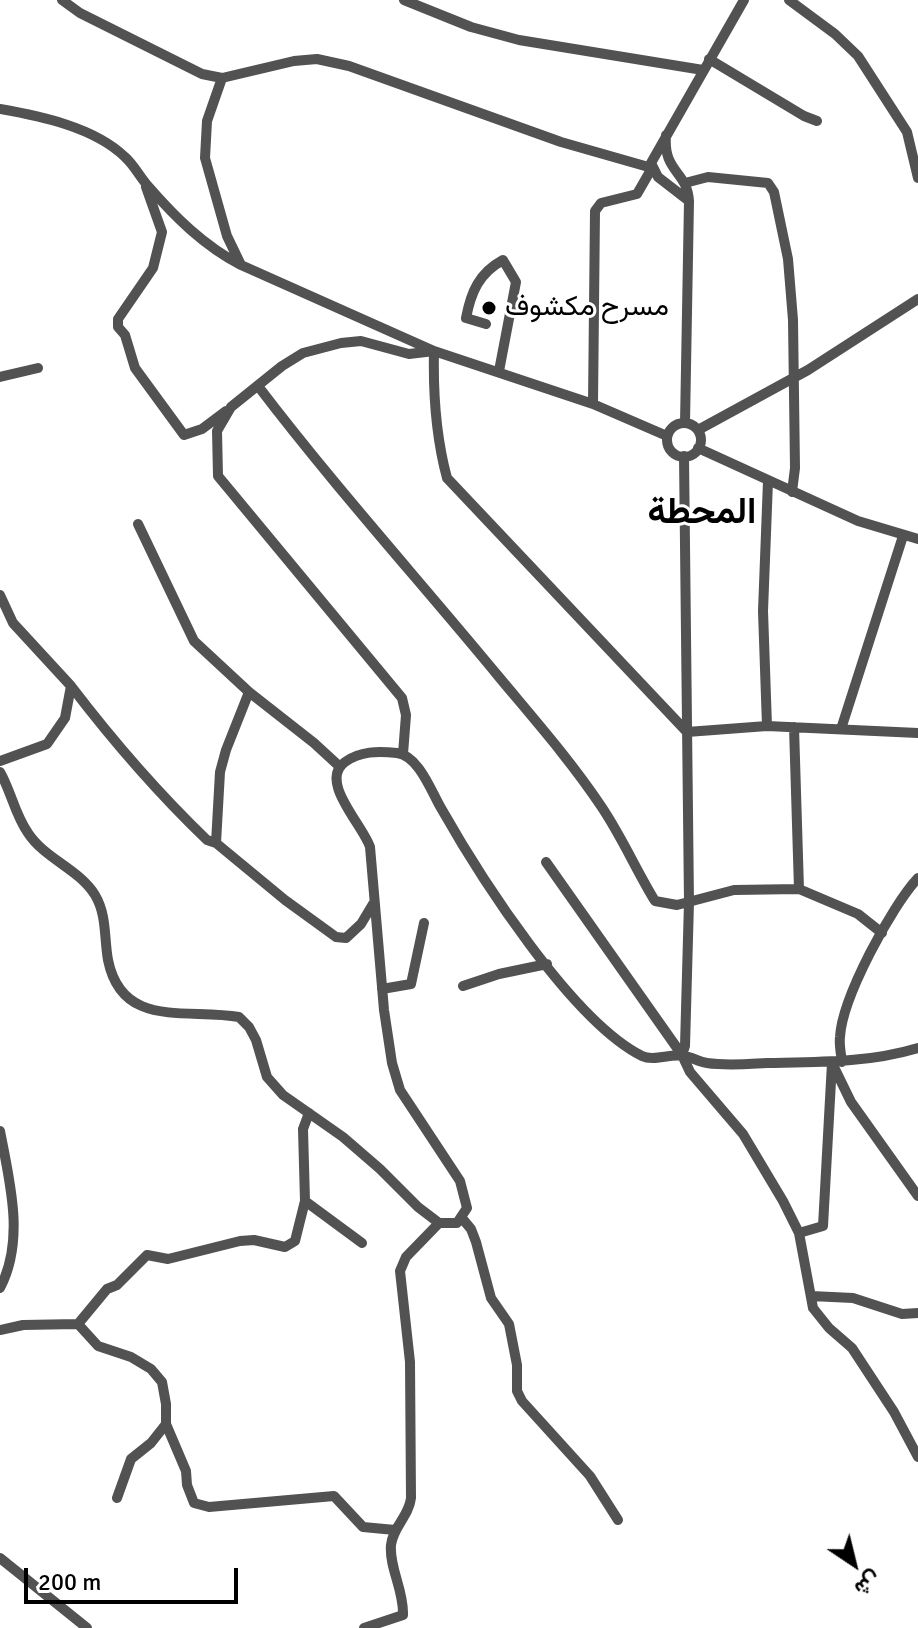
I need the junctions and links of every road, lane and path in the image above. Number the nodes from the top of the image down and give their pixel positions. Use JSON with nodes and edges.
{"nodes":[{"id":1,"x":62,"y":0,"type":"edge"},
{"id":2,"x":404,"y":0,"type":"edge"},
{"id":3,"x":744,"y":0,"type":"edge"},
{"id":4,"x":789,"y":0,"type":"edge"},
{"id":5,"x":709,"y":59,"type":"junction"},
{"id":6,"x":703,"y":70,"type":"junction"},
{"id":7,"x":222,"y":78,"type":"junction"},
{"id":8,"x":0,"y":109,"type":"edge"},
{"id":9,"x":817,"y":121,"type":"dead end"},
{"id":10,"x":666,"y":135,"type":"junction"},
{"id":11,"x":914,"y":145,"type":"edge"},
{"id":12,"x":652,"y":168,"type":"junction"},
{"id":13,"x":918,"y":178,"type":"edge"},
{"id":14,"x":144,"y":182,"type":"junction"},
{"id":15,"x":685,"y":183,"type":"junction"},
{"id":16,"x":689,"y":201,"type":"junction"},
{"id":17,"x":241,"y":265,"type":"junction"},
{"id":18,"x":918,"y":299,"type":"edge"},
{"id":19,"x":486,"y":324,"type":"dead end"},
{"id":20,"x":434,"y":351,"type":"junction"},
{"id":21,"x":38,"y":368,"type":"dead end"},
{"id":22,"x":499,"y":371,"type":"junction"},
{"id":23,"x":0,"y":377,"type":"edge"},
{"id":24,"x":794,"y":377,"type":"junction"},
{"id":25,"x":258,"y":386,"type":"junction"},
{"id":26,"x":593,"y":404,"type":"junction"},
{"id":27,"x":231,"y":407,"type":"junction"},
{"id":28,"x":685,"y":423,"type":"junction"},
{"id":29,"x":698,"y":430,"type":"junction"},
{"id":30,"x":667,"y":436,"type":"junction"},
{"id":31,"x":698,"y":448,"type":"junction"},
{"id":32,"x":684,"y":456,"type":"junction"},
{"id":33,"x":768,"y":481,"type":"junction"},
{"id":34,"x":792,"y":492,"type":"junction"},
{"id":35,"x":138,"y":524,"type":"dead end"},
{"id":36,"x":903,"y":536,"type":"junction"},
{"id":37,"x":918,"y":539,"type":"edge"},
{"id":38,"x":0,"y":595,"type":"edge"},
{"id":39,"x":71,"y":686,"type":"junction"},
{"id":40,"x":249,"y":692,"type":"junction"},
{"id":41,"x":767,"y":726,"type":"junction"},
{"id":42,"x":794,"y":727,"type":"junction"},
{"id":43,"x":841,"y":729,"type":"junction"},
{"id":44,"x":687,"y":732,"type":"junction"},
{"id":45,"x":918,"y":733,"type":"edge"},
{"id":46,"x":403,"y":754,"type":"junction"},
{"id":47,"x":0,"y":761,"type":"edge"},
{"id":48,"x":339,"y":766,"type":"junction"},
{"id":49,"x":0,"y":772,"type":"edge"},
{"id":50,"x":216,"y":843,"type":"junction"},
{"id":51,"x":546,"y":862,"type":"dead end"},
{"id":52,"x":918,"y":878,"type":"edge"},
{"id":53,"x":799,"y":889,"type":"junction"},
{"id":54,"x":689,"y":902,"type":"junction"},
{"id":55,"x":373,"y":904,"type":"junction"},
{"id":56,"x":424,"y":923,"type":"dead end"},
{"id":57,"x":882,"y":933,"type":"junction"},
{"id":58,"x":547,"y":964,"type":"junction"},
{"id":59,"x":463,"y":986,"type":"dead end"},
{"id":60,"x":382,"y":989,"type":"junction"},
{"id":61,"x":918,"y":1048,"type":"edge"},
{"id":62,"x":682,"y":1055,"type":"junction"},
{"id":63,"x":837,"y":1063,"type":"junction"},
{"id":64,"x":309,"y":1113,"type":"junction"},
{"id":65,"x":0,"y":1131,"type":"edge"},
{"id":66,"x":918,"y":1196,"type":"edge"},
{"id":67,"x":305,"y":1201,"type":"junction"},
{"id":68,"x":461,"y":1217,"type":"junction"},
{"id":69,"x":439,"y":1223,"type":"junction"},
{"id":70,"x":799,"y":1233,"type":"junction"},
{"id":71,"x":362,"y":1243,"type":"dead end"},
{"id":72,"x":0,"y":1288,"type":"edge"},
{"id":73,"x":811,"y":1296,"type":"junction"},
{"id":74,"x":918,"y":1313,"type":"edge"},
{"id":75,"x":78,"y":1324,"type":"junction"},
{"id":76,"x":0,"y":1330,"type":"edge"},
{"id":77,"x":166,"y":1424,"type":"junction"},
{"id":78,"x":918,"y":1457,"type":"edge"},
{"id":79,"x":117,"y":1498,"type":"dead end"},
{"id":80,"x":618,"y":1520,"type":"dead end"},
{"id":81,"x":395,"y":1530,"type":"junction"},
{"id":82,"x":0,"y":1558,"type":"edge"},
{"id":83,"x":87,"y":1628,"type":"edge"},
{"id":84,"x":364,"y":1628,"type":"edge"}],
"edges":[{"from":1,"to":7,"type":"street"},
{"from":2,"to":6,"type":"street"},
{"from":3,"to":5,"type":"street"},
{"from":4,"to":11,"type":"street"},
{"from":5,"to":6,"type":"street"},
{"from":5,"to":9,"type":"street"},
{"from":6,"to":10,"type":"street"},
{"from":7,"to":12,"type":"street"},
{"from":7,"to":17,"type":"street"},
{"from":8,"to":14,"type":"street"},
{"from":10,"to":12,"type":"street"},
{"from":10,"to":15,"type":"street"},
{"from":11,"to":13,"type":"street"},
{"from":12,"to":16,"type":"street"},
{"from":12,"to":26,"type":"street"},
{"from":14,"to":17,"type":"street"},
{"from":14,"to":27,"type":"street"},
{"from":15,"to":16,"type":"street"},
{"from":15,"to":24,"type":"street"},
{"from":16,"to":28,"type":"street"},
{"from":17,"to":20,"type":"street"},
{"from":18,"to":24,"type":"street"},
{"from":19,"to":22,"type":"street"},
{"from":20,"to":22,"type":"street"},
{"from":20,"to":25,"type":"street"},
{"from":20,"to":44,"type":"street"},
{"from":21,"to":23,"type":"street"},
{"from":22,"to":26,"type":"street"},
{"from":24,"to":29,"type":"street"},
{"from":24,"to":34,"type":"street"},
{"from":25,"to":27,"type":"street"},
{"from":25,"to":54,"type":"street"},
{"from":26,"to":30,"type":"street"},
{"from":27,"to":46,"type":"street"},
{"from":28,"to":29,"type":"street"},
{"from":28,"to":30,"type":"street"},
{"from":29,"to":31,"type":"street"},
{"from":30,"to":32,"type":"street"},
{"from":31,"to":32,"type":"street"},
{"from":31,"to":33,"type":"street"},
{"from":32,"to":44,"type":"street"},
{"from":33,"to":34,"type":"street"},
{"from":33,"to":41,"type":"street"},
{"from":34,"to":36,"type":"street"},
{"from":35,"to":40,"type":"street"},
{"from":36,"to":37,"type":"street"},
{"from":36,"to":43,"type":"street"},
{"from":38,"to":39,"type":"street"},
{"from":39,"to":47,"type":"street"},
{"from":39,"to":50,"type":"street"},
{"from":40,"to":48,"type":"street"},
{"from":40,"to":50,"type":"street"},
{"from":41,"to":42,"type":"street"},
{"from":41,"to":44,"type":"street"},
{"from":42,"to":43,"type":"street"},
{"from":42,"to":53,"type":"street"},
{"from":43,"to":45,"type":"street"},
{"from":44,"to":54,"type":"street"},
{"from":46,"to":48,"type":"street"},
{"from":46,"to":58,"type":"street"},
{"from":48,"to":55,"type":"street"},
{"from":49,"to":64,"type":"street"},
{"from":50,"to":55,"type":"street"},
{"from":51,"to":62,"type":"street"},
{"from":52,"to":57,"type":"street"},
{"from":53,"to":54,"type":"street"},
{"from":53,"to":57,"type":"street"},
{"from":54,"to":62,"type":"street"},
{"from":55,"to":60,"type":"street"},
{"from":56,"to":60,"type":"street"},
{"from":57,"to":63,"type":"street"},
{"from":58,"to":59,"type":"street"},
{"from":58,"to":62,"type":"street"},
{"from":60,"to":68,"type":"street"},
{"from":61,"to":63,"type":"street"},
{"from":62,"to":63,"type":"street"},
{"from":62,"to":70,"type":"street"},
{"from":63,"to":66,"type":"street"},
{"from":63,"to":70,"type":"street"},
{"from":64,"to":67,"type":"street"},
{"from":64,"to":69,"type":"street"},
{"from":65,"to":72,"type":"street"},
{"from":67,"to":71,"type":"street"},
{"from":67,"to":75,"type":"street"},
{"from":68,"to":69,"type":"street"},
{"from":68,"to":80,"type":"street"},
{"from":69,"to":81,"type":"street"},
{"from":70,"to":73,"type":"street"},
{"from":73,"to":74,"type":"street"},
{"from":73,"to":78,"type":"street"},
{"from":75,"to":76,"type":"street"},
{"from":75,"to":77,"type":"street"},
{"from":77,"to":79,"type":"street"},
{"from":77,"to":81,"type":"street"},
{"from":81,"to":84,"type":"street"},
{"from":82,"to":83,"type":"street"}]}
